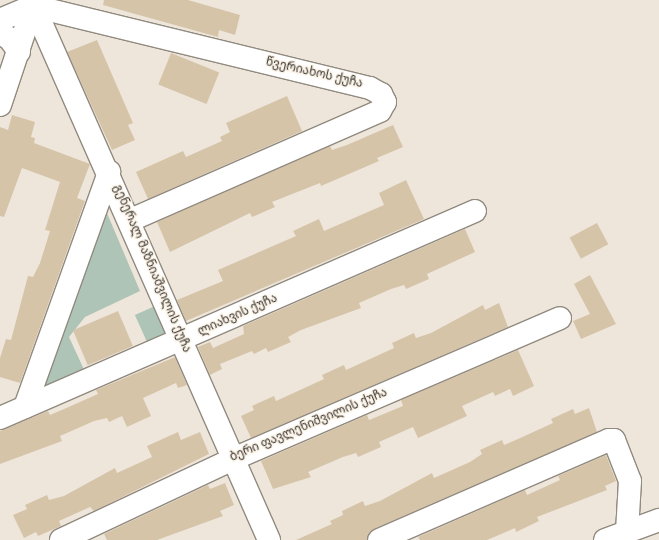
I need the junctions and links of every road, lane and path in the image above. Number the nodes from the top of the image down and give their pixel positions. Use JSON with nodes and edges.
{"nodes":[{"id":1,"x":32,"y":3,"type":"edge"},
{"id":2,"x":0,"y":20,"type":"edge"},
{"id":3,"x":0,"y":34,"type":"edge"},
{"id":4,"x":19,"y":52,"type":"junction"},
{"id":5,"x":1,"y":100,"type":"edge"},
{"id":6,"x":109,"y":172,"type":"junction"},
{"id":7,"x":475,"y":211,"type":"dead end"},
{"id":8,"x":130,"y":220,"type":"junction"},
{"id":9,"x":560,"y":318,"type":"dead end"},
{"id":10,"x":182,"y":341,"type":"junction"},
{"id":11,"x":25,"y":407,"type":"junction"},
{"id":12,"x":0,"y":418,"type":"edge"},
{"id":13,"x":233,"y":459,"type":"junction"},
{"id":14,"x":659,"y":520,"type":"edge"},
{"id":15,"x":627,"y":532,"type":"junction"},
{"id":16,"x":61,"y":540,"type":"edge"},
{"id":17,"x":269,"y":540,"type":"edge"},
{"id":18,"x":379,"y":540,"type":"edge"},
{"id":19,"x":605,"y":540,"type":"edge"}],
"edges":[{"from":1,"to":2,"type":"street"},
{"from":1,"to":4,"type":"street"},
{"from":1,"to":6,"type":"street","name":"გენერალ მაზნიაშვილის ქუჩა"},
{"from":1,"to":8,"type":"street","name":"წვერიახოს ქუჩა"},
{"from":3,"to":4,"type":"street"},
{"from":4,"to":5,"type":"street"},
{"from":6,"to":8,"type":"street","name":"გენერალ მაზნიაშვილის ქუჩა"},
{"from":6,"to":11,"type":"street"},
{"from":7,"to":10,"type":"street","name":"ლიახვის ქუჩა"},
{"from":8,"to":10,"type":"street","name":"გენერალ მაზნიაშვილის ქუჩა"},
{"from":9,"to":13,"type":"street","name":"ბერი ფავლენიშვილის ქუჩა"},
{"from":10,"to":11,"type":"street","name":"ლიახვის ქუჩა"},
{"from":10,"to":13,"type":"street","name":"გენერალ მაზნიაშვილის ქუჩა"},
{"from":11,"to":12,"type":"street","name":"ლიახვის ქუჩა"},
{"from":13,"to":16,"type":"street","name":"ბერი ფავლენიშვილის ქუჩა"},
{"from":13,"to":17,"type":"street","name":"გენერალ მაზნიაშვილის ქუჩა"},
{"from":14,"to":15,"type":"street"},
{"from":15,"to":18,"type":"street"},
{"from":15,"to":19,"type":"street"}]}
